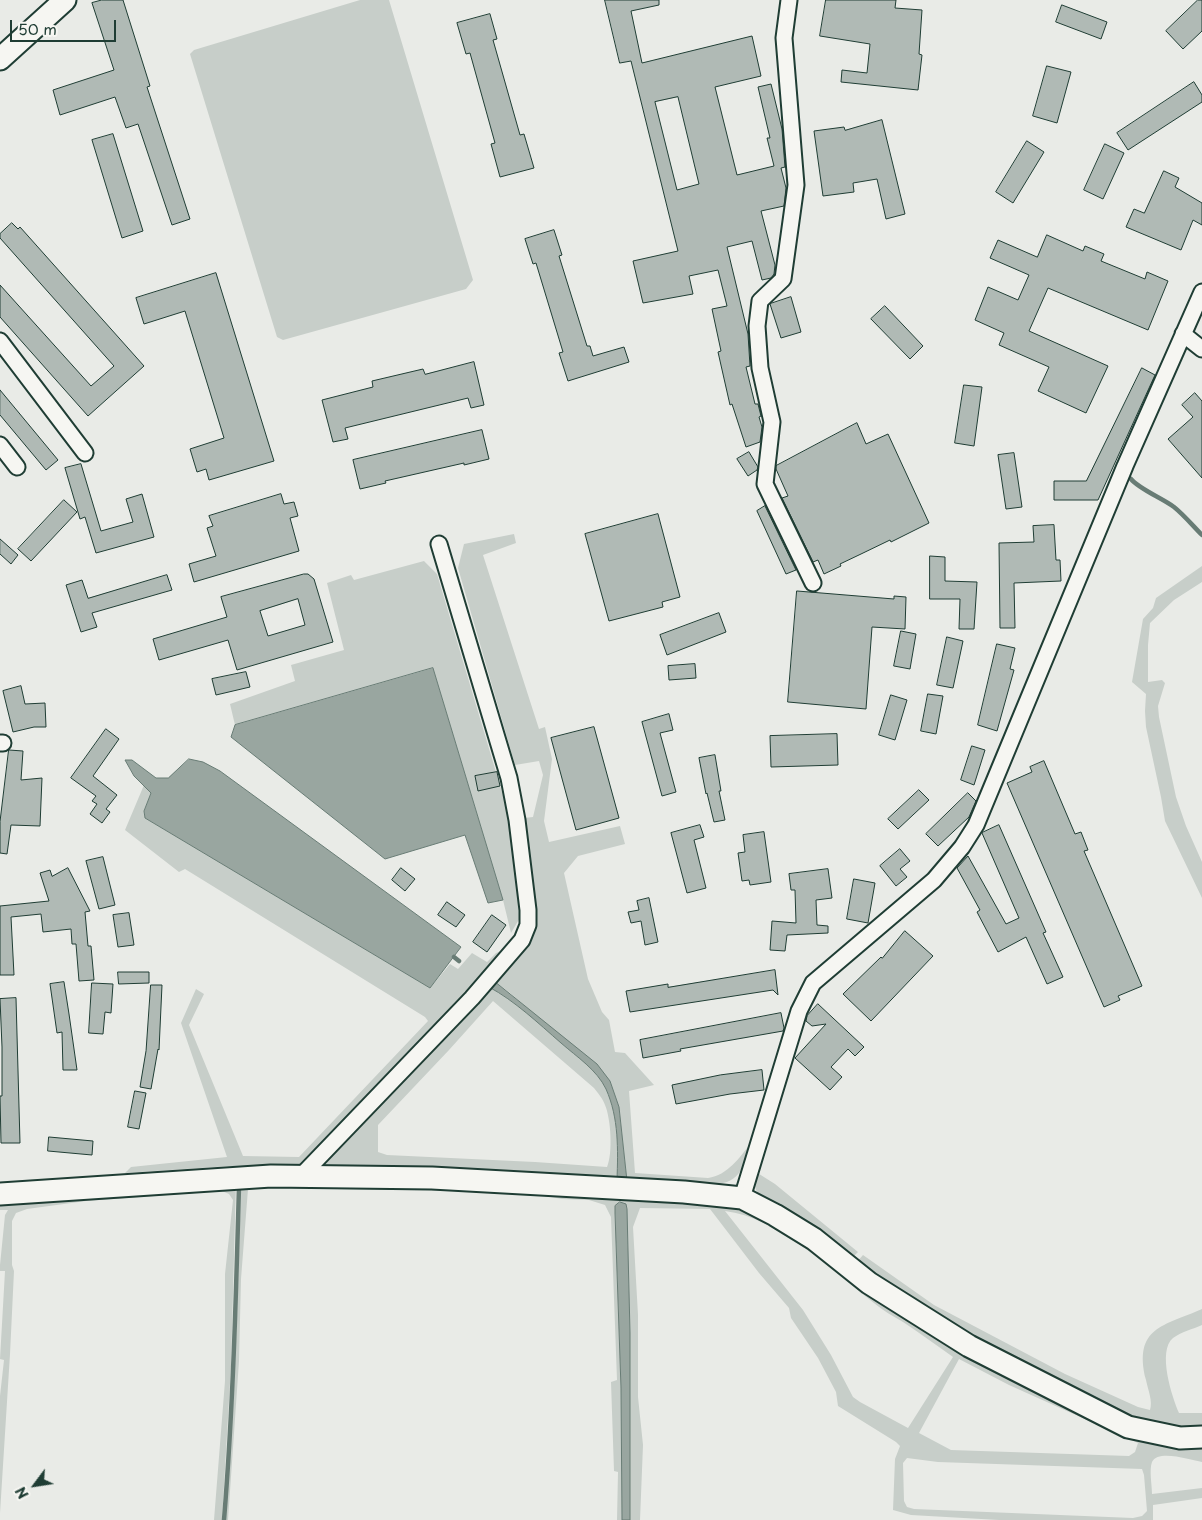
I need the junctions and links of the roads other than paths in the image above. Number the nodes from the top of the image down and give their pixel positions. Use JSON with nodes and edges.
{"nodes":[{"id":1,"x":65,"y":0,"type":"edge"},
{"id":2,"x":789,"y":0,"type":"edge"},
{"id":3,"x":0,"y":59,"type":"edge"},
{"id":4,"x":1202,"y":292,"type":"edge"},
{"id":5,"x":1183,"y":334,"type":"junction"},
{"id":6,"x":0,"y":341,"type":"edge"},
{"id":7,"x":1202,"y":349,"type":"edge"},
{"id":8,"x":0,"y":445,"type":"edge"},
{"id":9,"x":85,"y":453,"type":"dead end"},
{"id":10,"x":17,"y":467,"type":"dead end"},
{"id":11,"x":439,"y":544,"type":"dead end"},
{"id":12,"x":813,"y":583,"type":"dead end"},
{"id":13,"x":301,"y":1176,"type":"junction"},
{"id":14,"x":0,"y":1194,"type":"edge"},
{"id":15,"x":742,"y":1198,"type":"junction"},
{"id":16,"x":1202,"y":1437,"type":"edge"}],
"edges":[{"from":1,"to":3,"type":"main road"},
{"from":2,"to":12,"type":"street"},
{"from":4,"to":5,"type":"street"},
{"from":5,"to":7,"type":"street"},
{"from":5,"to":15,"type":"street"},
{"from":6,"to":9,"type":"street"},
{"from":8,"to":10,"type":"street"},
{"from":11,"to":13,"type":"street"},
{"from":13,"to":14,"type":"main road"},
{"from":13,"to":15,"type":"main road"},
{"from":15,"to":16,"type":"main road"}]}
